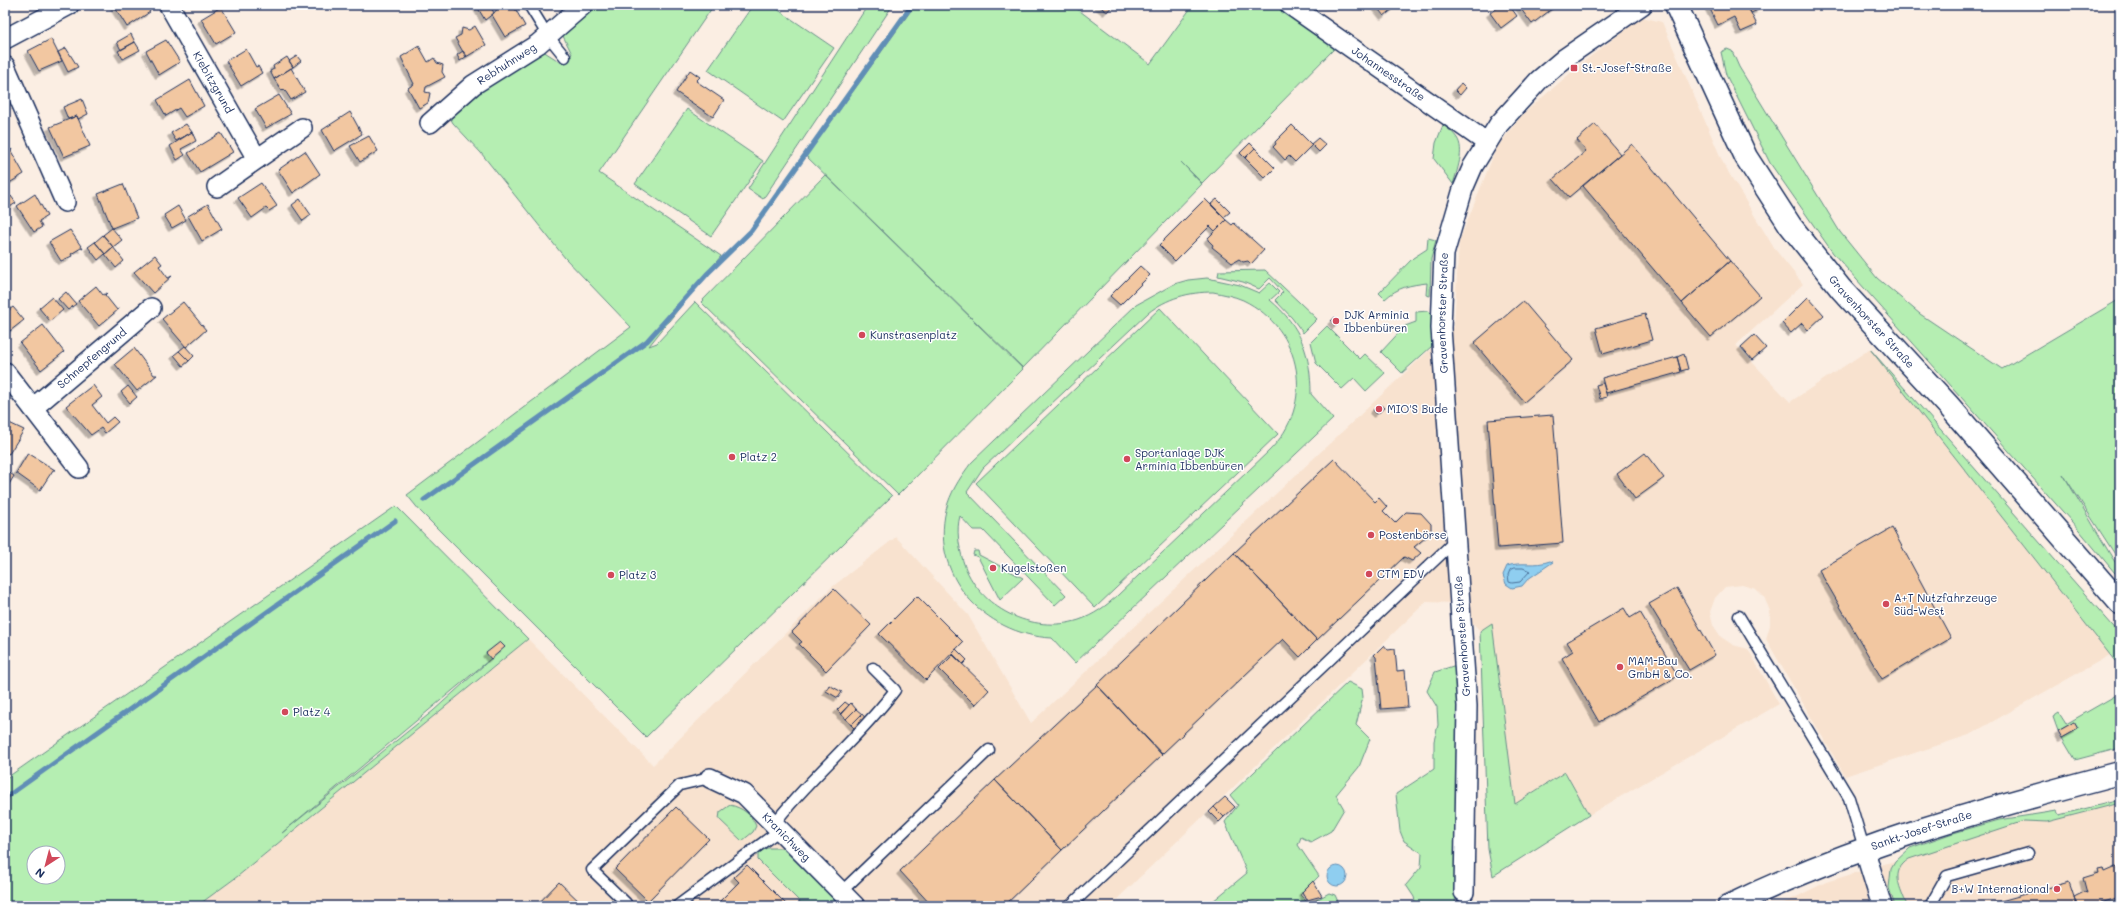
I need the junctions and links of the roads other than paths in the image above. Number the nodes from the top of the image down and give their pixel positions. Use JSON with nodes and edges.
{"nodes":[{"id":1,"x":69,"y":5,"type":"edge"},
{"id":2,"x":169,"y":5,"type":"edge"},
{"id":3,"x":529,"y":5,"type":"edge"},
{"id":4,"x":583,"y":5,"type":"edge"},
{"id":5,"x":1290,"y":5,"type":"edge"},
{"id":6,"x":1642,"y":5,"type":"edge"},
{"id":7,"x":1676,"y":5,"type":"edge"},
{"id":8,"x":548,"y":36,"type":"junction"},
{"id":9,"x":5,"y":39,"type":"edge"},
{"id":10,"x":565,"y":57,"type":"dead end"},
{"id":11,"x":5,"y":66,"type":"edge"},
{"id":12,"x":430,"y":122,"type":"dead end"},
{"id":13,"x":302,"y":128,"type":"dead end"},
{"id":14,"x":1486,"y":142,"type":"junction"},
{"id":15,"x":257,"y":159,"type":"junction"},
{"id":16,"x":218,"y":187,"type":"dead end"},
{"id":17,"x":65,"y":202,"type":"dead end"},
{"id":18,"x":150,"y":308,"type":"dead end"},
{"id":19,"x":5,"y":372,"type":"edge"},
{"id":20,"x":33,"y":408,"type":"junction"},
{"id":21,"x":79,"y":468,"type":"dead end"},
{"id":22,"x":1456,"y":540,"type":"junction"},
{"id":23,"x":2120,"y":603,"type":"edge"},
{"id":24,"x":1739,"y":616,"type":"dead end"},
{"id":25,"x":873,"y":668,"type":"dead end"},
{"id":26,"x":989,"y":750,"type":"dead end"},
{"id":27,"x":2120,"y":773,"type":"edge"},
{"id":28,"x":710,"y":778,"type":"joint"},
{"id":29,"x":777,"y":827,"type":"junction"},
{"id":30,"x":1864,"y":848,"type":"junction"},
{"id":31,"x":2028,"y":853,"type":"dead end"},
{"id":32,"x":841,"y":892,"type":"junction"},
{"id":33,"x":1464,"y":892,"type":"dead end"},
{"id":34,"x":626,"y":903,"type":"dead end"},
{"id":35,"x":677,"y":906,"type":"edge"},
{"id":36,"x":855,"y":906,"type":"edge"},
{"id":37,"x":1070,"y":906,"type":"edge"},
{"id":38,"x":1729,"y":906,"type":"edge"},
{"id":39,"x":1882,"y":906,"type":"edge"},
{"id":40,"x":1930,"y":906,"type":"edge"}],
"edges":[{"from":1,"to":9,"type":"street"},
{"from":2,"to":15,"type":"street","name":"Kiebitzgrund"},
{"from":3,"to":8,"type":"lane"},
{"from":4,"to":8,"type":"street","name":"Rebhuhnweg"},
{"from":5,"to":14,"type":"street","name":"Johannesstraße"},
{"from":6,"to":14,"type":"street","name":"Gravenhorster Straße"},
{"from":7,"to":23,"type":"main road","name":"Gravenhorster Straße"},
{"from":8,"to":10,"type":"lane"},
{"from":8,"to":12,"type":"street","name":"Rebhuhnweg"},
{"from":11,"to":17,"type":"street"},
{"from":13,"to":15,"type":"street"},
{"from":14,"to":22,"type":"street","name":"Gravenhorster Straße"},
{"from":15,"to":16,"type":"street"},
{"from":18,"to":20,"type":"street","name":"Schnepfengrund"},
{"from":19,"to":20,"type":"street"},
{"from":20,"to":21,"type":"street"},
{"from":22,"to":33,"type":"street","name":"Gravenhorster Straße"},
{"from":22,"to":37,"type":"lane"},
{"from":24,"to":30,"type":"lane"},
{"from":25,"to":29,"type":"lane"},
{"from":26,"to":32,"type":"lane"},
{"from":27,"to":30,"type":"main road","name":"Sankt-Josef-Straße"},
{"from":28,"to":29,"type":"street","name":"Kranichweg"},
{"from":28,"to":34,"type":"lane"},
{"from":29,"to":32,"type":"street","name":"Kranichweg"},
{"from":29,"to":35,"type":"lane"},
{"from":30,"to":38,"type":"main road","name":"Sankt-Josef-Straße"},
{"from":30,"to":39,"type":"street"},
{"from":31,"to":40,"type":"lane"},
{"from":32,"to":36,"type":"street","name":"Kranichweg"}]}
